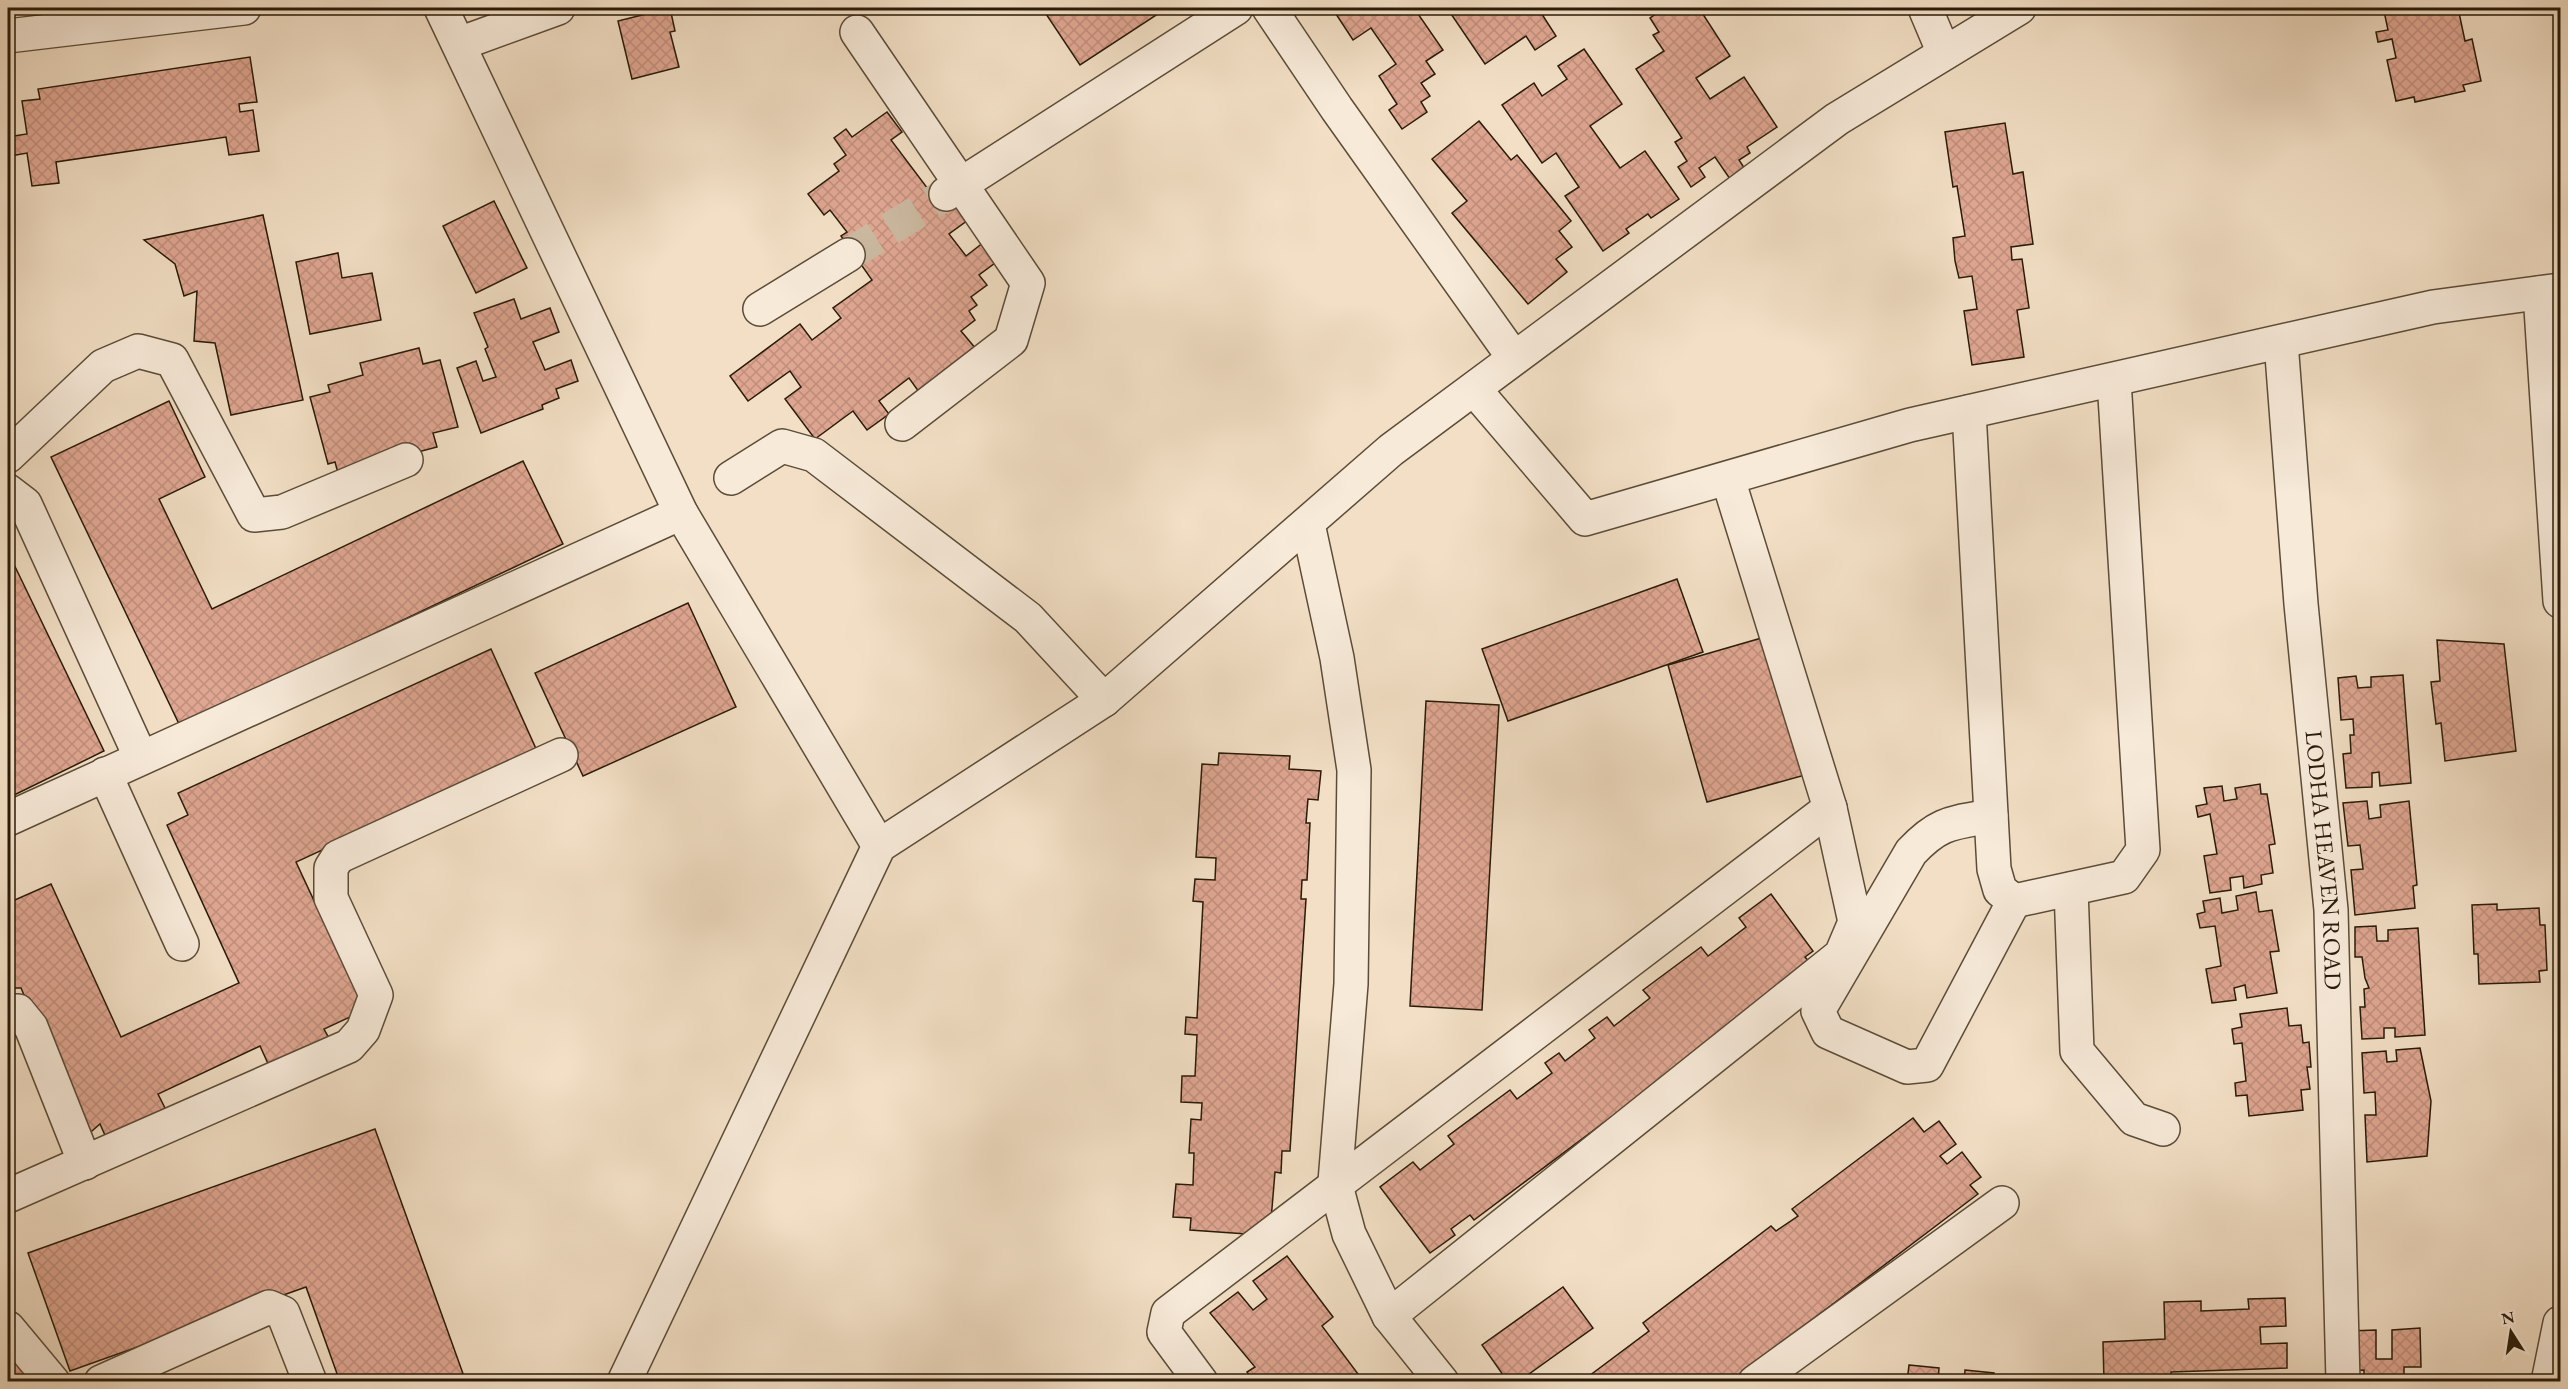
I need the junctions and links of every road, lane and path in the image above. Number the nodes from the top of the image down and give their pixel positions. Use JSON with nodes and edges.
{"nodes":[{"id":1,"x":244,"y":8,"type":"edge"},
{"id":2,"x":441,"y":8,"type":"edge"},
{"id":3,"x":558,"y":8,"type":"edge"},
{"id":4,"x":1236,"y":8,"type":"edge"},
{"id":5,"x":1269,"y":8,"type":"edge"},
{"id":6,"x":1925,"y":8,"type":"edge"},
{"id":7,"x":2019,"y":8,"type":"edge"},
{"id":8,"x":857,"y":32,"type":"dead end"},
{"id":9,"x":8,"y":36,"type":"edge"},
{"id":10,"x":459,"y":45,"type":"junction"},
{"id":11,"x":1944,"y":53,"type":"junction"},
{"id":12,"x":954,"y":189,"type":"junction"},
{"id":13,"x":848,"y":255,"type":"tunnel mouth"},
{"id":14,"x":2550,"y":291,"type":"edge"},
{"id":15,"x":760,"y":309,"type":"dead end"},
{"id":16,"x":2281,"y":342,"type":"junction"},
{"id":17,"x":1514,"y":358,"type":"junction"},
{"id":18,"x":2114,"y":380,"type":"junction"},
{"id":19,"x":1474,"y":389,"type":"junction"},
{"id":20,"x":1969,"y":412,"type":"junction"},
{"id":21,"x":902,"y":424,"type":"dead end"},
{"id":22,"x":8,"y":456,"type":"edge"},
{"id":23,"x":406,"y":460,"type":"dead end"},
{"id":24,"x":731,"y":477,"type":"dead end"},
{"id":25,"x":1728,"y":479,"type":"junction"},
{"id":26,"x":8,"y":491,"type":"edge"},
{"id":27,"x":681,"y":513,"type":"junction"},
{"id":28,"x":1308,"y":524,"type":"junction"},
{"id":29,"x":2560,"y":601,"type":"edge"},
{"id":30,"x":1104,"y":700,"type":"junction"},
{"id":31,"x":561,"y":754,"type":"dead end"},
{"id":32,"x":141,"y":758,"type":"junction"},
{"id":33,"x":105,"y":774,"type":"junction"},
{"id":34,"x":1830,"y":808,"type":"junction"},
{"id":35,"x":1991,"y":816,"type":"junction"},
{"id":36,"x":8,"y":819,"type":"edge"},
{"id":37,"x":879,"y":846,"type":"junction"},
{"id":38,"x":2071,"y":889,"type":"junction"},
{"id":39,"x":2014,"y":901,"type":"junction"},
{"id":40,"x":182,"y":944,"type":"dead end"},
{"id":41,"x":8,"y":1012,"type":"edge"},
{"id":42,"x":2163,"y":1129,"type":"dead end"},
{"id":43,"x":85,"y":1163,"type":"junction"},
{"id":44,"x":1335,"y":1182,"type":"junction"},
{"id":45,"x":10,"y":1188,"type":"edge"},
{"id":46,"x":2002,"y":1203,"type":"dead end"},
{"id":47,"x":1389,"y":1316,"type":"junction"},
{"id":48,"x":2560,"y":1323,"type":"edge"},
{"id":49,"x":8,"y":1328,"type":"edge"},
{"id":50,"x":53,"y":1382,"type":"edge"},
{"id":51,"x":100,"y":1382,"type":"edge"},
{"id":52,"x":310,"y":1382,"type":"edge"},
{"id":53,"x":624,"y":1382,"type":"edge"},
{"id":54,"x":1201,"y":1382,"type":"edge"},
{"id":55,"x":1442,"y":1382,"type":"edge"},
{"id":56,"x":1755,"y":1382,"type":"edge"},
{"id":57,"x":2343,"y":1382,"type":"edge"},
{"id":58,"x":2548,"y":1382,"type":"edge"}],
"edges":[{"from":1,"to":9,"type":"street"},
{"from":2,"to":10,"type":"street"},
{"from":3,"to":10,"type":"street"},
{"from":4,"to":12,"type":"street"},
{"from":5,"to":17,"type":"street"},
{"from":6,"to":11,"type":"street"},
{"from":7,"to":11,"type":"street"},
{"from":8,"to":12,"type":"street"},
{"from":10,"to":27,"type":"street"},
{"from":11,"to":17,"type":"street"},
{"from":12,"to":21,"type":"street"},
{"from":13,"to":15,"type":"street"},
{"from":14,"to":16,"type":"street"},
{"from":14,"to":29,"type":"street"},
{"from":16,"to":18,"type":"street"},
{"from":16,"to":57,"type":"street","name":"LODHA HEAVEN ROAD"},
{"from":17,"to":19,"type":"street"},
{"from":18,"to":20,"type":"street"},
{"from":18,"to":38,"type":"street"},
{"from":19,"to":25,"type":"street"},
{"from":19,"to":28,"type":"street"},
{"from":20,"to":25,"type":"street"},
{"from":20,"to":35,"type":"street"},
{"from":22,"to":23,"type":"street"},
{"from":24,"to":30,"type":"street"},
{"from":25,"to":34,"type":"street"},
{"from":26,"to":32,"type":"street"},
{"from":27,"to":32,"type":"street"},
{"from":27,"to":37,"type":"street"},
{"from":28,"to":30,"type":"street"},
{"from":28,"to":44,"type":"street"},
{"from":30,"to":37,"type":"street"},
{"from":31,"to":43,"type":"street"},
{"from":32,"to":33,"type":"street"},
{"from":33,"to":36,"type":"street"},
{"from":33,"to":40,"type":"street"},
{"from":34,"to":44,"type":"street"},
{"from":34,"to":47,"type":"street"},
{"from":35,"to":39,"type":"street"},
{"from":35,"to":39,"type":"street"},
{"from":37,"to":53,"type":"street"},
{"from":38,"to":39,"type":"street"},
{"from":38,"to":42,"type":"street"},
{"from":41,"to":43,"type":"street"},
{"from":43,"to":45,"type":"street"},
{"from":44,"to":47,"type":"street"},
{"from":44,"to":54,"type":"street"},
{"from":46,"to":56,"type":"street"},
{"from":47,"to":55,"type":"street"},
{"from":48,"to":58,"type":"street"},
{"from":49,"to":50,"type":"street"},
{"from":51,"to":52,"type":"street"}]}
